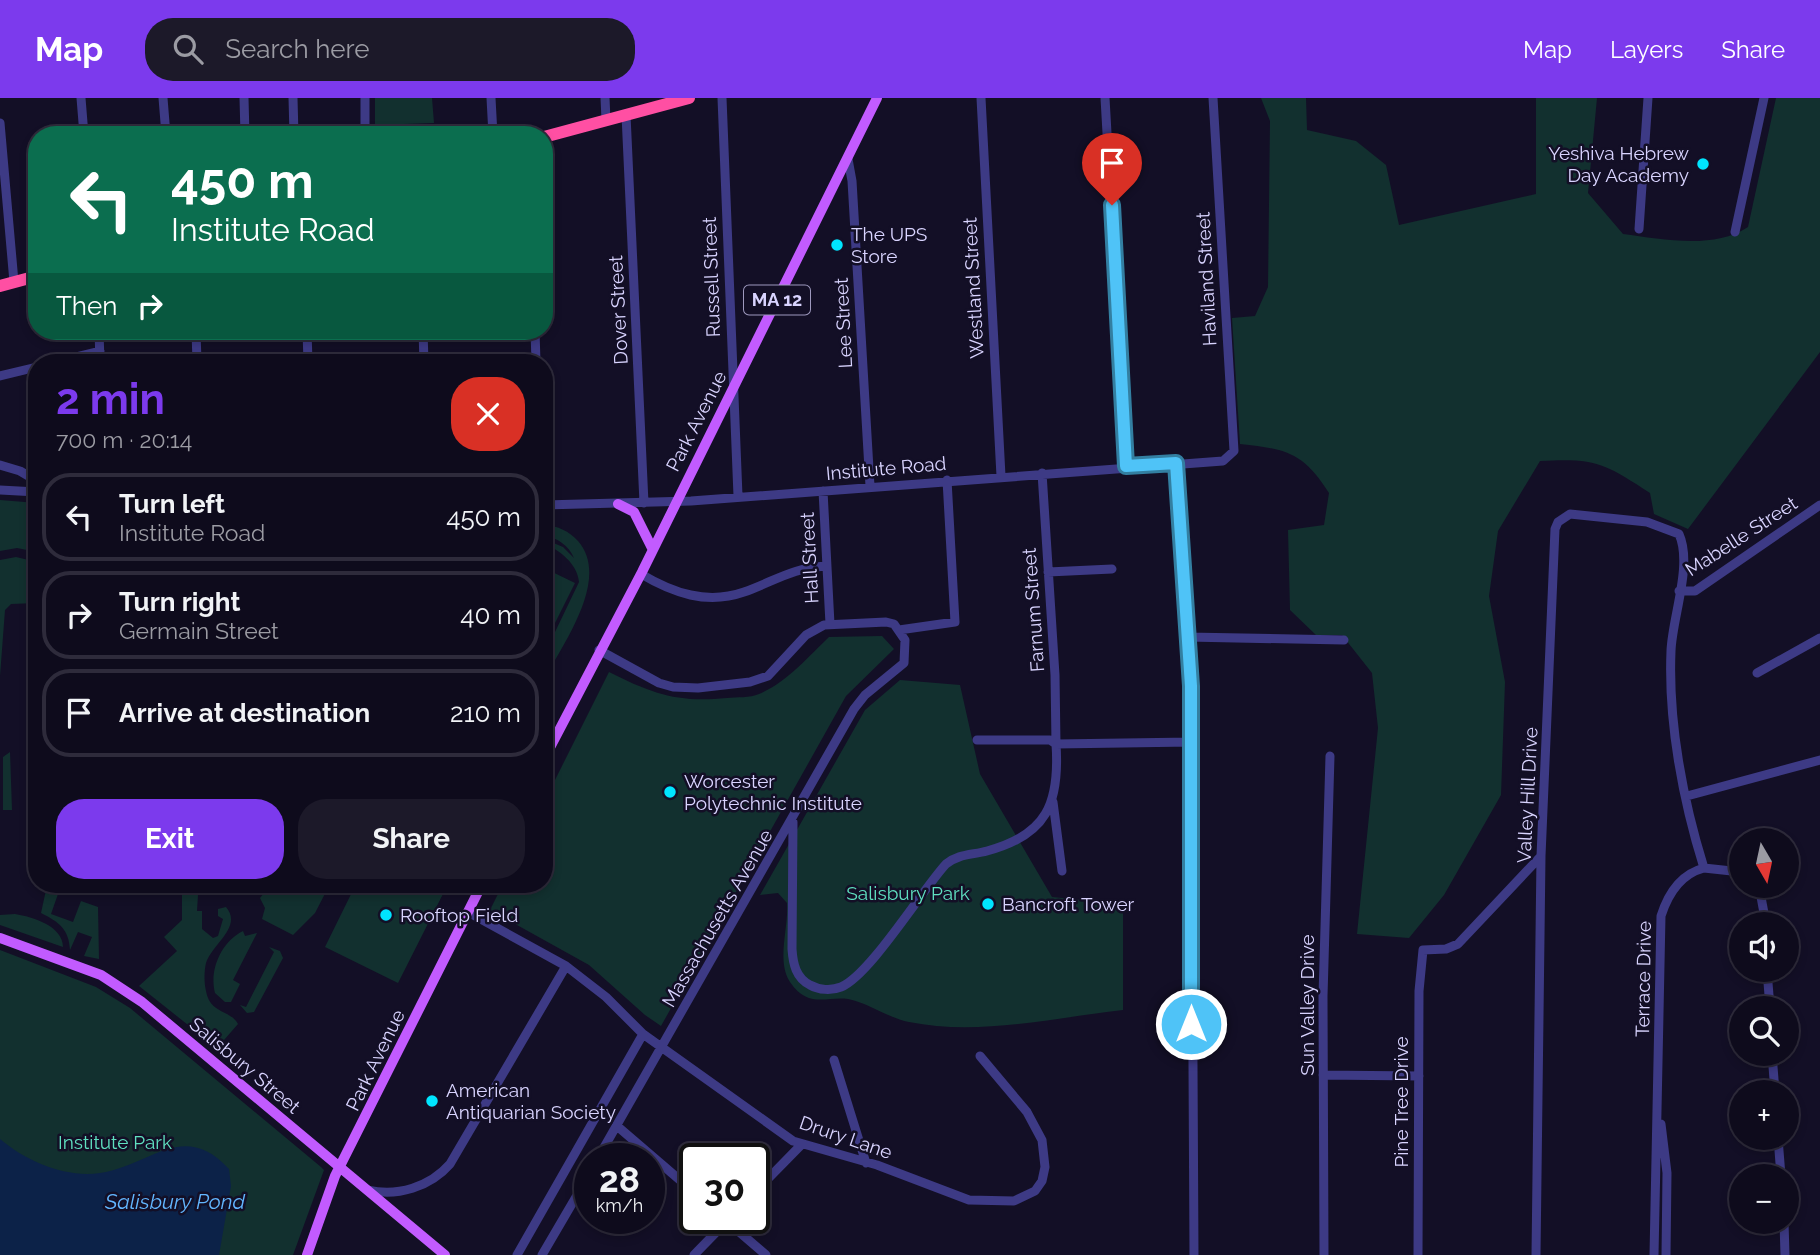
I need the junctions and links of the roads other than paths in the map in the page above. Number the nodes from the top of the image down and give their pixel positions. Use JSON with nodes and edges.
{"nodes":[{"id":1,"x":81,"y":98,"type":"edge"},
{"id":2,"x":163,"y":98,"type":"edge"},
{"id":3,"x":244,"y":98,"type":"edge"},
{"id":4,"x":293,"y":98,"type":"edge"},
{"id":5,"x":365,"y":98,"type":"edge"},
{"id":6,"x":491,"y":98,"type":"edge"},
{"id":7,"x":606,"y":98,"type":"edge"},
{"id":8,"x":689,"y":98,"type":"edge"},
{"id":9,"x":722,"y":98,"type":"edge"},
{"id":10,"x":877,"y":98,"type":"edge"},
{"id":11,"x":981,"y":98,"type":"edge"},
{"id":12,"x":1105,"y":98,"type":"edge"},
{"id":13,"x":1213,"y":98,"type":"edge"},
{"id":14,"x":1647,"y":98,"type":"edge"},
{"id":15,"x":1764,"y":98,"type":"edge"},
{"id":16,"x":626,"y":115,"type":"junction"},
{"id":17,"x":606,"y":120,"type":"junction"},
{"id":18,"x":0,"y":122,"type":"edge"},
{"id":19,"x":83,"y":126,"type":"edge"},
{"id":20,"x":165,"y":126,"type":"edge"},
{"id":21,"x":245,"y":126,"type":"edge"},
{"id":22,"x":294,"y":126,"type":"edge"},
{"id":23,"x":365,"y":126,"type":"edge"},
{"id":24,"x":493,"y":126,"type":"edge"},
{"id":25,"x":553,"y":135,"type":"edge"},
{"id":26,"x":848,"y":159,"type":"junction"},
{"id":27,"x":1639,"y":229,"type":"dead end"},
{"id":28,"x":1735,"y":232,"type":"dead end"},
{"id":29,"x":28,"y":278,"type":"edge"},
{"id":30,"x":14,"y":282,"type":"junction"},
{"id":31,"x":0,"y":286,"type":"edge"},
{"id":32,"x":99,"y":340,"type":"edge"},
{"id":33,"x":100,"y":351,"type":"joint"},
{"id":34,"x":88,"y":354,"type":"edge"},
{"id":35,"x":28,"y":369,"type":"edge"},
{"id":36,"x":0,"y":376,"type":"edge"},
{"id":37,"x":733,"y":386,"type":"junction"},
{"id":38,"x":1230,"y":457,"type":"joint"},
{"id":39,"x":1176,"y":463,"type":"junction"},
{"id":40,"x":0,"y":465,"type":"edge"},
{"id":41,"x":1126,"y":466,"type":"junction"},
{"id":42,"x":1042,"y":473,"type":"junction"},
{"id":43,"x":28,"y":476,"type":"edge"},
{"id":44,"x":1001,"y":476,"type":"junction"},
{"id":45,"x":947,"y":480,"type":"junction"},
{"id":46,"x":870,"y":486,"type":"junction"},
{"id":47,"x":0,"y":490,"type":"edge"},
{"id":48,"x":822,"y":491,"type":"junction"},
{"id":49,"x":28,"y":492,"type":"edge"},
{"id":50,"x":738,"y":496,"type":"junction"},
{"id":51,"x":675,"y":502,"type":"junction"},
{"id":52,"x":618,"y":503,"type":"junction"},
{"id":53,"x":644,"y":503,"type":"junction"},
{"id":54,"x":553,"y":505,"type":"edge"},
{"id":55,"x":1820,"y":505,"type":"edge"},
{"id":56,"x":652,"y":548,"type":"junction"},
{"id":57,"x":826,"y":566,"type":"junction"},
{"id":58,"x":1112,"y":569,"type":"dead end"},
{"id":59,"x":1048,"y":572,"type":"junction"},
{"id":60,"x":641,"y":574,"type":"junction"},
{"id":61,"x":1679,"y":591,"type":"junction"},
{"id":62,"x":830,"y":624,"type":"junction"},
{"id":63,"x":899,"y":630,"type":"junction"},
{"id":64,"x":1187,"y":637,"type":"junction"},
{"id":65,"x":1820,"y":638,"type":"edge"},
{"id":66,"x":1344,"y":640,"type":"dead end"},
{"id":67,"x":600,"y":650,"type":"junction"},
{"id":68,"x":1757,"y":673,"type":"dead end"},
{"id":69,"x":977,"y":740,"type":"dead end"},
{"id":70,"x":553,"y":741,"type":"edge"},
{"id":71,"x":1191,"y":742,"type":"junction"},
{"id":72,"x":1056,"y":744,"type":"junction"},
{"id":73,"x":1330,"y":756,"type":"dead end"},
{"id":74,"x":1820,"y":760,"type":"edge"},
{"id":75,"x":1687,"y":796,"type":"junction"},
{"id":76,"x":1053,"y":800,"type":"junction"},
{"id":77,"x":793,"y":821,"type":"junction"},
{"id":78,"x":1541,"y":856,"type":"junction"},
{"id":79,"x":1704,"y":868,"type":"junction"},
{"id":80,"x":1062,"y":871,"type":"dead end"},
{"id":81,"x":1729,"y":871,"type":"edge"},
{"id":82,"x":478,"y":893,"type":"edge"},
{"id":83,"x":468,"y":912,"type":"junction"},
{"id":84,"x":0,"y":938,"type":"edge"},
{"id":85,"x":566,"y":967,"type":"junction"},
{"id":86,"x":643,"y":1034,"type":"junction"},
{"id":87,"x":663,"y":1046,"type":"junction"},
{"id":88,"x":980,"y":1056,"type":"dead end"},
{"id":89,"x":834,"y":1060,"type":"dead end"},
{"id":90,"x":1324,"y":1075,"type":"junction"},
{"id":91,"x":1419,"y":1076,"type":"junction"},
{"id":92,"x":1659,"y":1111,"type":"junction"},
{"id":93,"x":617,"y":1126,"type":"junction"},
{"id":94,"x":607,"y":1143,"type":"edge"},
{"id":95,"x":802,"y":1144,"type":"junction"},
{"id":96,"x":866,"y":1163,"type":"junction"},
{"id":97,"x":340,"y":1167,"type":"junction"},
{"id":98,"x":770,"y":1177,"type":"edge"},
{"id":99,"x":679,"y":1180,"type":"edge"},
{"id":100,"x":367,"y":1189,"type":"junction"},
{"id":101,"x":574,"y":1200,"type":"edge"},
{"id":102,"x":713,"y":1234,"type":"edge"},
{"id":103,"x":743,"y":1234,"type":"edge"},
{"id":104,"x":1784,"y":1234,"type":"edge"},
{"id":105,"x":307,"y":1255,"type":"edge"},
{"id":106,"x":445,"y":1255,"type":"edge"},
{"id":107,"x":517,"y":1255,"type":"edge"},
{"id":108,"x":542,"y":1255,"type":"edge"},
{"id":109,"x":694,"y":1255,"type":"edge"},
{"id":110,"x":766,"y":1255,"type":"edge"},
{"id":111,"x":1194,"y":1255,"type":"edge"},
{"id":112,"x":1324,"y":1255,"type":"edge"},
{"id":113,"x":1418,"y":1255,"type":"edge"},
{"id":114,"x":1536,"y":1255,"type":"edge"},
{"id":115,"x":1654,"y":1255,"type":"edge"},
{"id":116,"x":1666,"y":1255,"type":"edge"},
{"id":117,"x":1785,"y":1255,"type":"edge"}],
"edges":[{"from":1,"to":19,"type":"street"},
{"from":2,"to":20,"type":"street"},
{"from":3,"to":21,"type":"street"},
{"from":4,"to":22,"type":"street"},
{"from":5,"to":23,"type":"street"},
{"from":6,"to":24,"type":"street"},
{"from":7,"to":17,"type":"street"},
{"from":8,"to":16,"type":"highway"},
{"from":9,"to":37,"type":"street","name":"Russell Street"},
{"from":10,"to":26,"type":"main road","name":"Park Avenue","number":"MA 12"},
{"from":11,"to":44,"type":"street","name":"Westland Street"},
{"from":12,"to":41,"type":"street"},
{"from":13,"to":38,"type":"street","name":"Haviland Street"},
{"from":14,"to":27,"type":"street"},
{"from":15,"to":28,"type":"street"},
{"from":16,"to":17,"type":"highway"},
{"from":16,"to":53,"type":"street","name":"Dover Street"},
{"from":17,"to":25,"type":"highway"},
{"from":18,"to":30,"type":"street"},
{"from":26,"to":37,"type":"main road","name":"Park Avenue","number":"MA 12"},
{"from":26,"to":46,"type":"street","name":"Lee Street"},
{"from":29,"to":30,"type":"highway"},
{"from":30,"to":31,"type":"highway"},
{"from":32,"to":33,"type":"street"},
{"from":33,"to":34,"type":"street"},
{"from":35,"to":36,"type":"street"},
{"from":37,"to":50,"type":"street","name":"Russell Street"},
{"from":37,"to":51,"type":"main road","name":"Park Avenue","number":"MA 12"},
{"from":38,"to":39,"type":"street","name":"Institute Road"},
{"from":39,"to":41,"type":"street","name":"Institute Road"},
{"from":39,"to":64,"type":"street"},
{"from":40,"to":43,"type":"street"},
{"from":41,"to":42,"type":"street","name":"Institute Road"},
{"from":42,"to":44,"type":"street","name":"Institute Road"},
{"from":42,"to":59,"type":"street","name":"Farnum Street"},
{"from":44,"to":45,"type":"street","name":"Institute Road"},
{"from":45,"to":46,"type":"street","name":"Institute Road"},
{"from":45,"to":63,"type":"street"},
{"from":46,"to":48,"type":"street","name":"Institute Road"},
{"from":47,"to":49,"type":"street"},
{"from":48,"to":50,"type":"street","name":"Institute Road"},
{"from":48,"to":57,"type":"street","name":"Hall Street"},
{"from":50,"to":51,"type":"street","name":"Institute Road"},
{"from":51,"to":53,"type":"street","name":"Institute Road"},
{"from":51,"to":56,"type":"main road","name":"Park Avenue","number":"MA 12"},
{"from":52,"to":53,"type":"street","name":"Institute Road"},
{"from":52,"to":54,"type":"street","name":"Institute Road"},
{"from":52,"to":56,"type":"main road"},
{"from":55,"to":61,"type":"street","name":"Mabelle Street"},
{"from":56,"to":60,"type":"main road","name":"Park Avenue","number":"MA 12"},
{"from":57,"to":60,"type":"street"},
{"from":57,"to":62,"type":"street","name":"Hall Street"},
{"from":58,"to":59,"type":"street"},
{"from":59,"to":72,"type":"street","name":"Farnum Street"},
{"from":60,"to":67,"type":"main road","name":"Park Avenue","number":"MA 12"},
{"from":61,"to":75,"type":"street"},
{"from":61,"to":78,"type":"street","name":"Valley Hill Drive"},
{"from":62,"to":63,"type":"street"},
{"from":62,"to":67,"type":"street"},
{"from":63,"to":77,"type":"street","name":"Massachusetts Avenue"},
{"from":64,"to":66,"type":"street"},
{"from":64,"to":71,"type":"street"},
{"from":65,"to":68,"type":"street"},
{"from":67,"to":70,"type":"main road","name":"Park Avenue","number":"MA 12"},
{"from":69,"to":72,"type":"street"},
{"from":71,"to":72,"type":"street"},
{"from":71,"to":111,"type":"street"},
{"from":72,"to":76,"type":"street","name":"Farnum Street"},
{"from":73,"to":90,"type":"street","name":"Sun Valley Drive"},
{"from":74,"to":75,"type":"street"},
{"from":75,"to":79,"type":"street"},
{"from":76,"to":77,"type":"street"},
{"from":76,"to":80,"type":"street"},
{"from":77,"to":87,"type":"street","name":"Massachusetts Avenue"},
{"from":78,"to":91,"type":"street","name":"Pine Tree Drive"},
{"from":78,"to":114,"type":"street","name":"Valley Hill Drive"},
{"from":79,"to":81,"type":"street"},
{"from":79,"to":92,"type":"street","name":"Terrace Drive"},
{"from":82,"to":83,"type":"main road","name":"Park Avenue"},
{"from":83,"to":85,"type":"street","name":"Drury Lane"},
{"from":83,"to":97,"type":"main road","name":"Park Avenue"},
{"from":84,"to":97,"type":"main road","name":"Salisbury Street"},
{"from":85,"to":86,"type":"street","name":"Drury Lane"},
{"from":85,"to":100,"type":"street"},
{"from":86,"to":87,"type":"street","name":"Drury Lane"},
{"from":86,"to":107,"type":"street"},
{"from":87,"to":93,"type":"street","name":"Massachusetts Avenue"},
{"from":87,"to":95,"type":"street","name":"Drury Lane"},
{"from":88,"to":96,"type":"street","name":"Drury Lane"},
{"from":89,"to":96,"type":"street"},
{"from":90,"to":91,"type":"street"},
{"from":90,"to":112,"type":"street","name":"Sun Valley Drive"},
{"from":91,"to":113,"type":"street","name":"Pine Tree Drive"},
{"from":92,"to":115,"type":"street","name":"Terrace Drive"},
{"from":92,"to":116,"type":"street","name":"Terrace Drive"},
{"from":93,"to":94,"type":"street","name":"Massachusetts Avenue"},
{"from":93,"to":99,"type":"street"},
{"from":95,"to":96,"type":"street","name":"Drury Lane"},
{"from":95,"to":98,"type":"street"},
{"from":97,"to":100,"type":"main road","name":"Salisbury Street"},
{"from":97,"to":105,"type":"main road","name":"Park Avenue"},
{"from":100,"to":106,"type":"main road","name":"Salisbury Street"},
{"from":101,"to":108,"type":"street"},
{"from":102,"to":109,"type":"street"},
{"from":103,"to":110,"type":"street"},
{"from":104,"to":117,"type":"street"}]}
